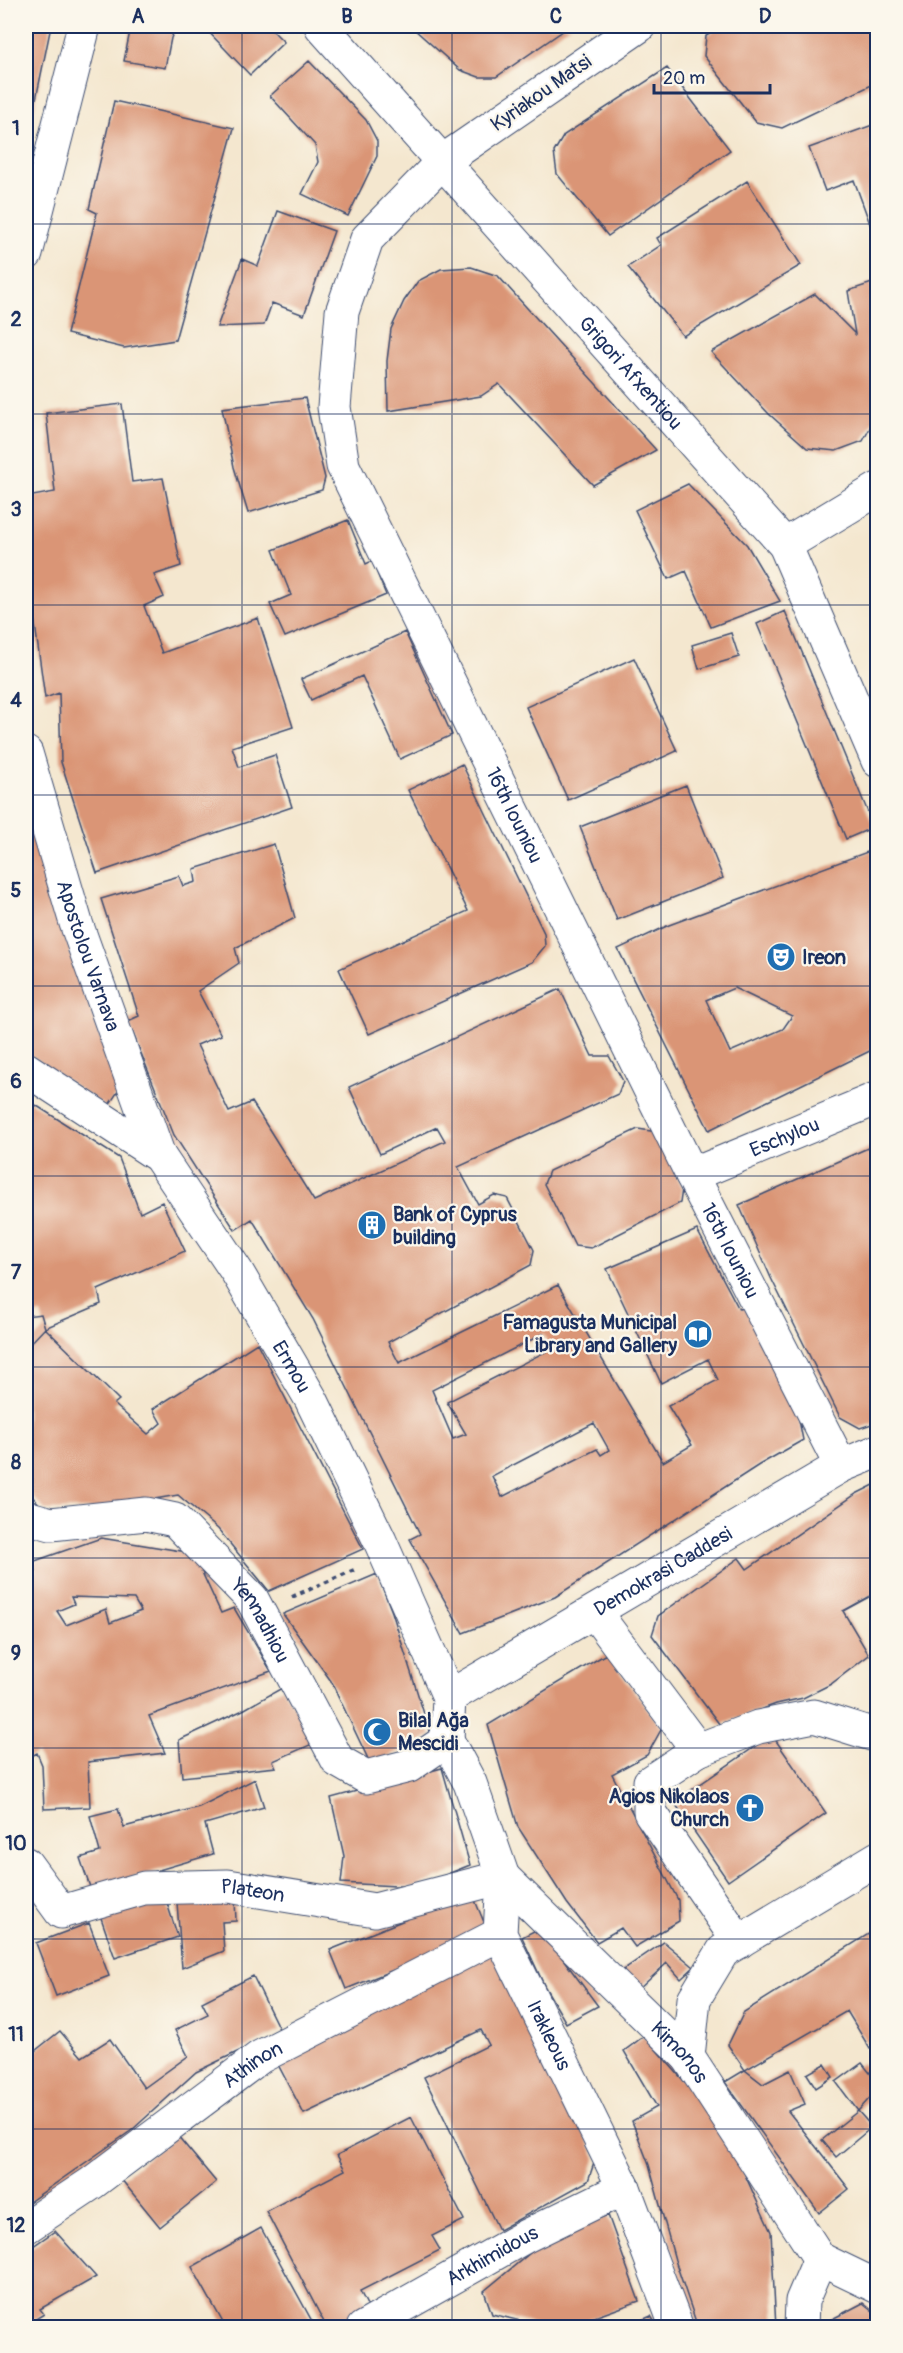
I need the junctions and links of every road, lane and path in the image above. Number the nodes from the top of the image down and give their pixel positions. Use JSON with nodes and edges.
{"nodes":[{"id":1,"x":84,"y":26,"type":"edge"},
{"id":2,"x":321,"y":26,"type":"edge"},
{"id":3,"x":639,"y":26,"type":"edge"},
{"id":4,"x":443,"y":161,"type":"junction"},
{"id":5,"x":26,"y":254,"type":"edge"},
{"id":6,"x":878,"y":489,"type":"edge"},
{"id":7,"x":785,"y":545,"type":"junction"},
{"id":8,"x":26,"y":753,"type":"edge"},
{"id":9,"x":878,"y":761,"type":"edge"},
{"id":10,"x":26,"y":1069,"type":"edge"},
{"id":11,"x":878,"y":1098,"type":"edge"},
{"id":12,"x":159,"y":1156,"type":"junction"},
{"id":13,"x":692,"y":1175,"type":"junction"},
{"id":14,"x":878,"y":1451,"type":"edge"},
{"id":15,"x":841,"y":1466,"type":"junction"},
{"id":16,"x":26,"y":1518,"type":"edge"},
{"id":17,"x":386,"y":1556,"type":"junction"},
{"id":18,"x":258,"y":1611,"type":"junction"},
{"id":19,"x":595,"y":1613,"type":"junction"},
{"id":20,"x":449,"y":1696,"type":"junction"},
{"id":21,"x":878,"y":1736,"type":"edge"},
{"id":22,"x":447,"y":1740,"type":"junction"},
{"id":23,"x":698,"y":1750,"type":"junction"},
{"id":24,"x":878,"y":1858,"type":"edge"},
{"id":25,"x":26,"y":1864,"type":"edge"},
{"id":26,"x":503,"y":1877,"type":"junction"},
{"id":27,"x":500,"y":1934,"type":"junction"},
{"id":28,"x":739,"y":1942,"type":"junction"},
{"id":29,"x":688,"y":2057,"type":"junction"},
{"id":30,"x":624,"y":2188,"type":"junction"},
{"id":31,"x":26,"y":2227,"type":"edge"},
{"id":32,"x":820,"y":2259,"type":"junction"},
{"id":33,"x":878,"y":2287,"type":"edge"},
{"id":34,"x":363,"y":2328,"type":"edge"},
{"id":35,"x":677,"y":2328,"type":"edge"},
{"id":36,"x":801,"y":2328,"type":"edge"}],
"edges":[{"from":1,"to":5,"type":"street"},
{"from":2,"to":4,"type":"street","name":"Grigori Afxentiou"},
{"from":3,"to":4,"type":"street","name":"Kyriakou Matsi"},
{"from":4,"to":7,"type":"street","name":"Grigori Afxentiou"},
{"from":4,"to":13,"type":"street","name":"16th Iouniou"},
{"from":6,"to":7,"type":"street"},
{"from":7,"to":9,"type":"street","name":"Grigori Afxentiou"},
{"from":8,"to":12,"type":"street","name":"Apostolou Varnava"},
{"from":10,"to":12,"type":"street","name":"Ermou"},
{"from":11,"to":13,"type":"street","name":"Eschylou"},
{"from":12,"to":17,"type":"street","name":"Ermou"},
{"from":13,"to":15,"type":"street","name":"16th Iouniou"},
{"from":14,"to":15,"type":"street","name":"Demokrasi Caddesi"},
{"from":15,"to":19,"type":"street","name":"Demokrasi Caddesi"},
{"from":16,"to":18,"type":"street","name":"Yennadhiou"},
{"from":17,"to":18,"type":"path"},
{"from":17,"to":20,"type":"street","name":"Ermou"},
{"from":18,"to":22,"type":"street","name":"Yennadhiou"},
{"from":19,"to":20,"type":"street","name":"Demokrasi Caddesi"},
{"from":19,"to":23,"type":"street"},
{"from":20,"to":22,"type":"street","name":"Ermou"},
{"from":21,"to":23,"type":"street"},
{"from":22,"to":26,"type":"street","name":"Irakleous"},
{"from":23,"to":28,"type":"street"},
{"from":24,"to":28,"type":"street"},
{"from":25,"to":26,"type":"street","name":"Plateon"},
{"from":26,"to":27,"type":"street","name":"Irakleous"},
{"from":26,"to":29,"type":"street","name":"Kimonos"},
{"from":27,"to":30,"type":"street","name":"Irakleous"},
{"from":27,"to":31,"type":"street","name":"Athinon"},
{"from":28,"to":29,"type":"street"},
{"from":29,"to":32,"type":"street","name":"Kimonos"},
{"from":30,"to":34,"type":"street","name":"Arkhimidous"},
{"from":30,"to":35,"type":"street","name":"Irakleous"},
{"from":32,"to":33,"type":"street"},
{"from":32,"to":36,"type":"street"}]}
